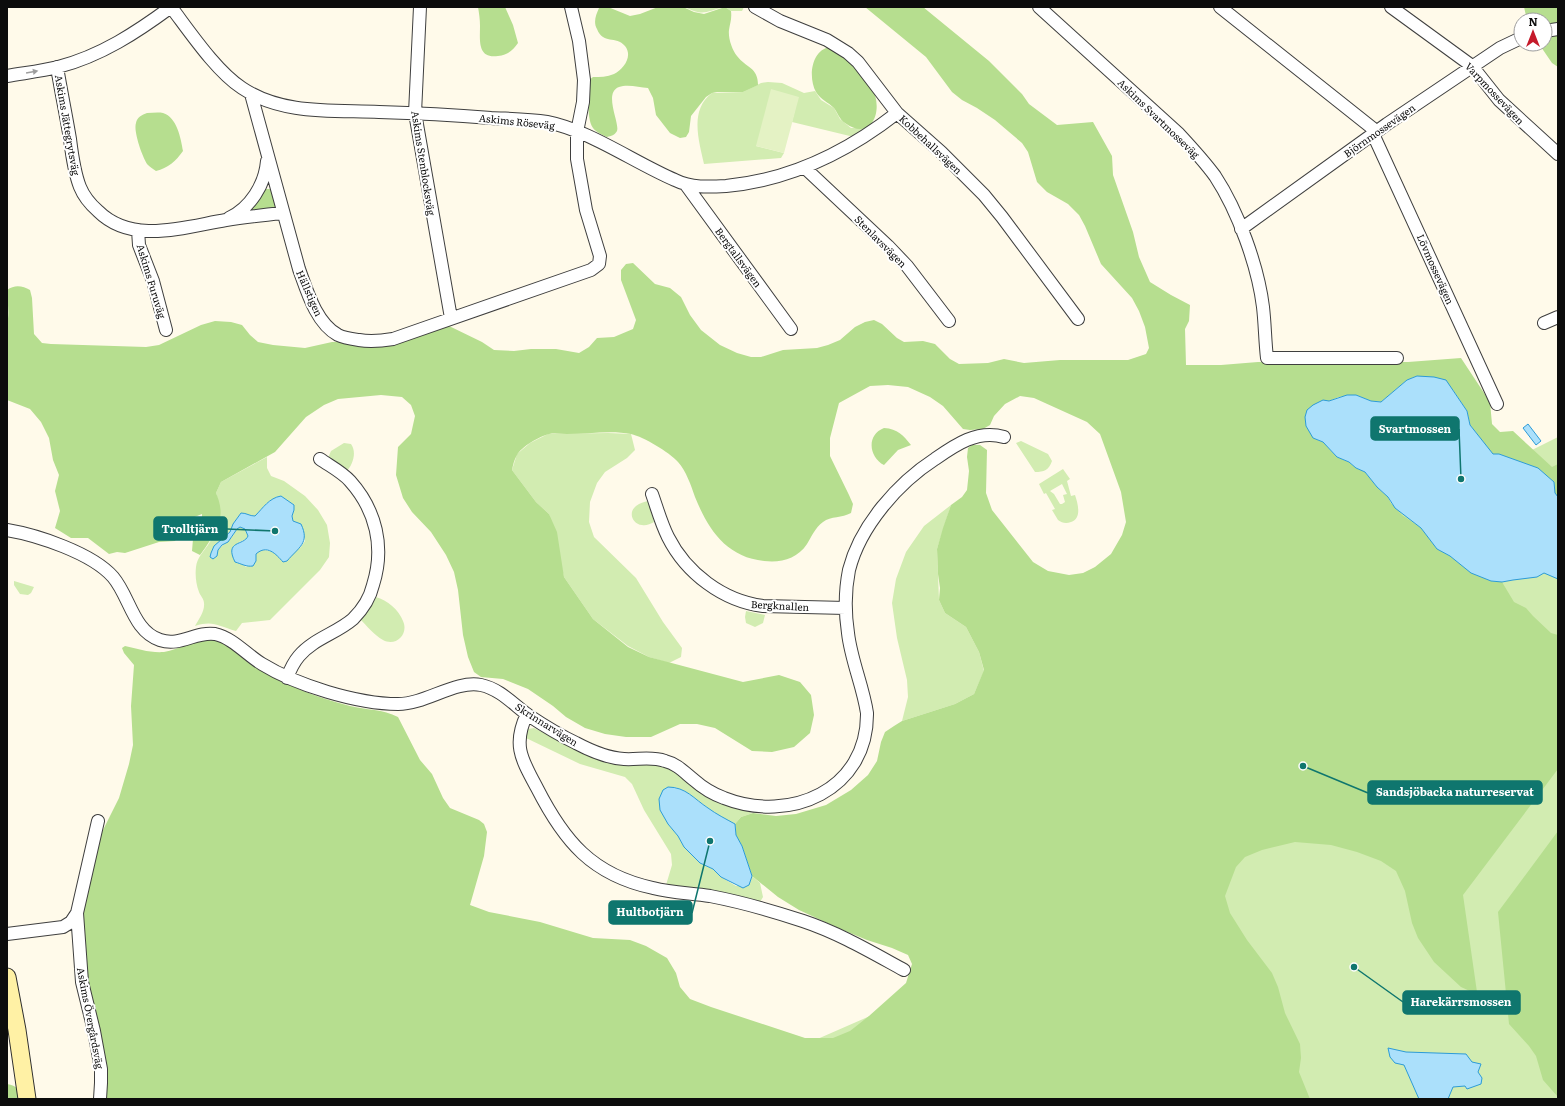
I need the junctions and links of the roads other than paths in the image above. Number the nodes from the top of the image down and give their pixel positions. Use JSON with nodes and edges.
{"nodes":[{"id":1,"x":171,"y":7,"type":"edge"},
{"id":2,"x":420,"y":7,"type":"edge"},
{"id":3,"x":572,"y":7,"type":"edge"},
{"id":4,"x":754,"y":7,"type":"edge"},
{"id":5,"x":1039,"y":7,"type":"edge"},
{"id":6,"x":1220,"y":7,"type":"edge"},
{"id":7,"x":1390,"y":7,"type":"edge"},
{"id":8,"x":1513,"y":42,"type":"edge"},
{"id":9,"x":1472,"y":66,"type":"junction"},
{"id":10,"x":57,"y":67,"type":"junction"},
{"id":11,"x":7,"y":76,"type":"edge"},
{"id":12,"x":251,"y":94,"type":"junction"},
{"id":13,"x":415,"y":113,"type":"junction"},
{"id":14,"x":897,"y":113,"type":"junction"},
{"id":15,"x":578,"y":132,"type":"junction"},
{"id":16,"x":1375,"y":132,"type":"junction"},
{"id":17,"x":267,"y":152,"type":"junction"},
{"id":18,"x":1558,"y":154,"type":"edge"},
{"id":19,"x":805,"y":168,"type":"junction"},
{"id":20,"x":686,"y":185,"type":"junction"},
{"id":21,"x":283,"y":213,"type":"junction"},
{"id":22,"x":224,"y":220,"type":"junction"},
{"id":23,"x":1241,"y":229,"type":"junction"},
{"id":24,"x":138,"y":230,"type":"junction"},
{"id":25,"x":1558,"y":316,"type":"edge"},
{"id":26,"x":451,"y":318,"type":"junction"},
{"id":27,"x":1078,"y":319,"type":"dead end"},
{"id":28,"x":950,"y":321,"type":"dead end"},
{"id":29,"x":1544,"y":323,"type":"dead end"},
{"id":30,"x":791,"y":329,"type":"dead end"},
{"id":31,"x":166,"y":330,"type":"dead end"},
{"id":32,"x":1397,"y":358,"type":"dead end"},
{"id":33,"x":1497,"y":404,"type":"dead end"},
{"id":34,"x":1004,"y":437,"type":"dead end"},
{"id":35,"x":320,"y":460,"type":"dead end"},
{"id":36,"x":652,"y":494,"type":"dead end"},
{"id":37,"x":7,"y":530,"type":"edge"},
{"id":38,"x":846,"y":608,"type":"junction"},
{"id":39,"x":287,"y":678,"type":"junction"},
{"id":40,"x":527,"y":714,"type":"junction"},
{"id":41,"x":98,"y":821,"type":"dead end"},
{"id":42,"x":77,"y":913,"type":"junction"},
{"id":43,"x":7,"y":934,"type":"edge"},
{"id":44,"x":904,"y":970,"type":"dead end"},
{"id":45,"x":7,"y":977,"type":"edge"},
{"id":46,"x":27,"y":1099,"type":"edge"},
{"id":47,"x":100,"y":1099,"type":"edge"}],
"edges":[{"from":1,"to":10,"type":"street"},
{"from":1,"to":12,"type":"street","name":"Askims Röseväg"},
{"from":2,"to":13,"type":"street","name":"Askims Stenblocksväg"},
{"from":3,"to":15,"type":"street"},
{"from":4,"to":14,"type":"street","name":"Kobbehallsvägen"},
{"from":5,"to":23,"type":"street","name":"Askims Svartmosseväg"},
{"from":6,"to":16,"type":"street","name":"Lövmossevägen"},
{"from":7,"to":9,"type":"street","name":"Varpmossevägen"},
{"from":8,"to":9,"type":"street","name":"Björnmossevägen"},
{"from":9,"to":16,"type":"street","name":"Björnmossevägen"},
{"from":9,"to":18,"type":"street","name":"Varpmossevägen"},
{"from":11,"to":10,"type":"street","one_way":true},
{"from":10,"to":24,"type":"street","name":"Askims Jättegrytsväg"},
{"from":12,"to":13,"type":"street","name":"Askims Röseväg"},
{"from":12,"to":17,"type":"street","name":"Hällstigen"},
{"from":13,"to":15,"type":"street","name":"Askims Röseväg"},
{"from":13,"to":26,"type":"street","name":"Askims Stenblocksväg"},
{"from":14,"to":19,"type":"street","name":"Askims Röseväg"},
{"from":14,"to":27,"type":"street","name":"Kobbehallsvägen"},
{"from":15,"to":20,"type":"street","name":"Askims Röseväg"},
{"from":15,"to":26,"type":"street","name":"Hällstigen"},
{"from":16,"to":23,"type":"street","name":"Björnmossevägen"},
{"from":16,"to":33,"type":"street","name":"Lövmossevägen"},
{"from":17,"to":21,"type":"street","name":"Hällstigen"},
{"from":17,"to":22,"type":"street","name":"Askims Jättegrytsväg"},
{"from":19,"to":20,"type":"street","name":"Askims Röseväg"},
{"from":19,"to":28,"type":"street","name":"Stenlavsvägen"},
{"from":20,"to":30,"type":"street","name":"Bergtallsvägen"},
{"from":21,"to":22,"type":"street","name":"Askims Jättegrytsväg"},
{"from":21,"to":26,"type":"street","name":"Hällstigen"},
{"from":22,"to":24,"type":"street","name":"Askims Jättegrytsväg"},
{"from":23,"to":32,"type":"street","name":"Askims Svartmosseväg"},
{"from":24,"to":31,"type":"street","name":"Askims Furuväg"},
{"from":25,"to":29,"type":"street"},
{"from":34,"to":38,"type":"street","name":"Skrinnarvägen"},
{"from":35,"to":39,"type":"street"},
{"from":36,"to":38,"type":"street","name":"Bergknallen"},
{"from":37,"to":39,"type":"street","name":"Skrinnarvägen"},
{"from":38,"to":40,"type":"street","name":"Skrinnarvägen"},
{"from":39,"to":40,"type":"street","name":"Skrinnarvägen"},
{"from":40,"to":44,"type":"street"},
{"from":41,"to":42,"type":"street","name":"Askims Övergårdsväg"},
{"from":42,"to":43,"type":"street"},
{"from":42,"to":47,"type":"street","name":"Askims Övergårdsväg"},
{"from":45,"to":46,"type":"street"}]}
